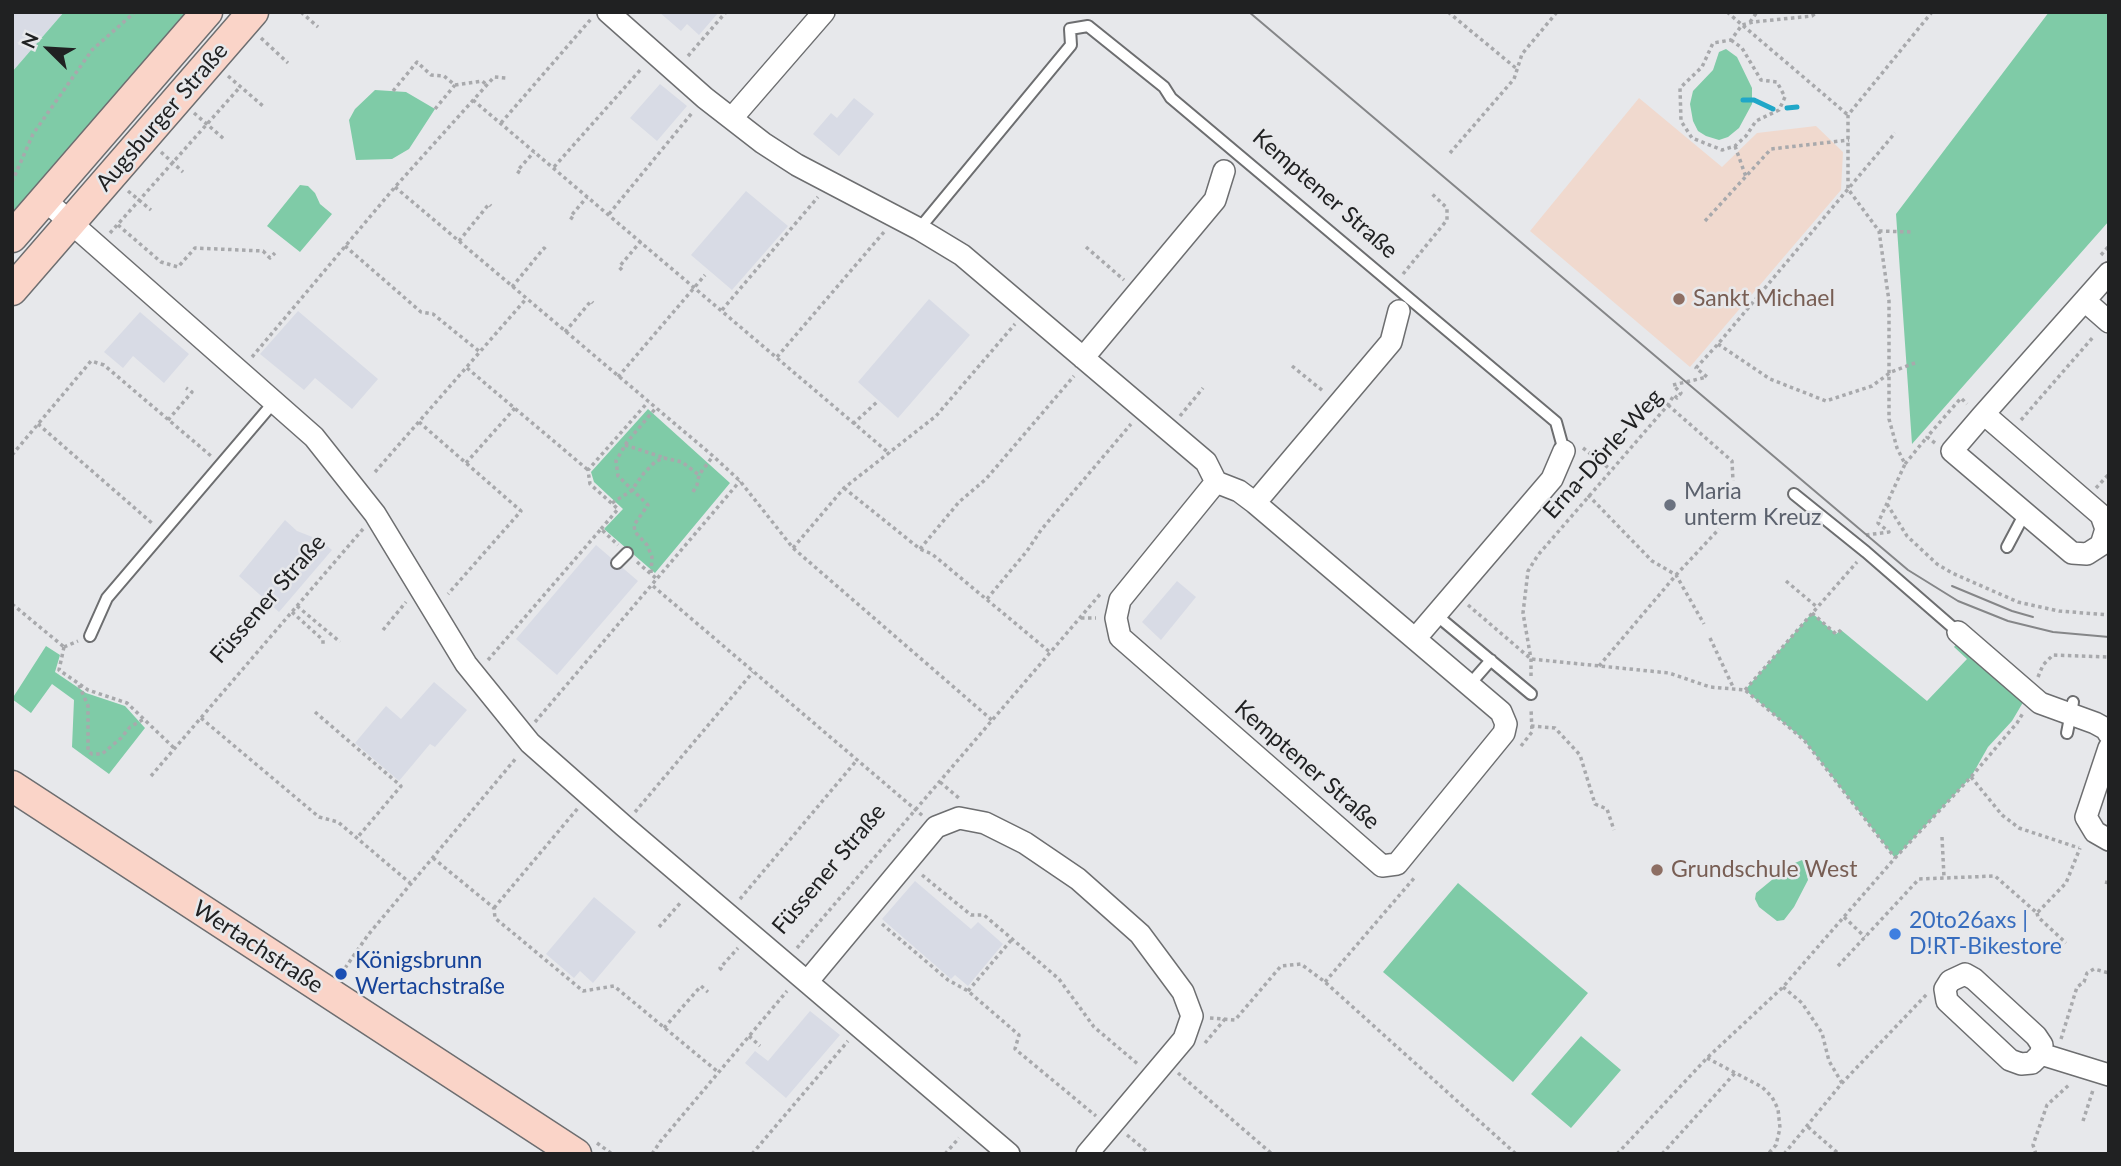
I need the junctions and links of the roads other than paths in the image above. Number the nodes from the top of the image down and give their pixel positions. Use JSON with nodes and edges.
{"nodes":[{"id":1,"x":207,"y":12,"type":"edge"},
{"id":2,"x":608,"y":12,"type":"edge"},
{"id":3,"x":824,"y":12,"type":"edge"},
{"id":4,"x":254,"y":23,"type":"edge"},
{"id":5,"x":732,"y":118,"type":"junction"},
{"id":6,"x":1238,"y":153,"type":"junction"},
{"id":7,"x":1224,"y":171,"type":"joint"},
{"id":8,"x":45,"y":200,"type":"junction"},
{"id":9,"x":71,"y":222,"type":"junction"},
{"id":10,"x":919,"y":229,"type":"junction"},
{"id":11,"x":12,"y":237,"type":"edge"},
{"id":12,"x":2109,"y":273,"type":"edge"},
{"id":13,"x":12,"y":290,"type":"edge"},
{"id":14,"x":2085,"y":301,"type":"junction"},
{"id":15,"x":1404,"y":306,"type":"junction"},
{"id":16,"x":2108,"y":322,"type":"edge"},
{"id":17,"x":1085,"y":360,"type":"junction"},
{"id":18,"x":274,"y":402,"type":"junction"},
{"id":19,"x":1984,"y":414,"type":"junction"},
{"id":20,"x":1564,"y":451,"type":"joint"},
{"id":21,"x":1216,"y":482,"type":"junction"},
{"id":22,"x":1794,"y":494,"type":"dead end"},
{"id":23,"x":1255,"y":503,"type":"junction"},
{"id":24,"x":2025,"y":513,"type":"junction"},
{"id":25,"x":2007,"y":547,"type":"dead end"},
{"id":26,"x":627,"y":553,"type":"road end"},
{"id":27,"x":617,"y":563,"type":"dead end"},
{"id":28,"x":1435,"y":614,"type":"junction"},
{"id":29,"x":1958,"y":632,"type":"joint"},
{"id":30,"x":90,"y":636,"type":"dead end"},
{"id":31,"x":1415,"y":639,"type":"junction"},
{"id":32,"x":1491,"y":660,"type":"junction"},
{"id":33,"x":1470,"y":684,"type":"junction"},
{"id":34,"x":1531,"y":694,"type":"dead end"},
{"id":35,"x":2109,"y":734,"type":"edge"},
{"id":36,"x":2109,"y":748,"type":"edge"},
{"id":37,"x":12,"y":786,"type":"edge"},
{"id":38,"x":2109,"y":840,"type":"edge"},
{"id":39,"x":797,"y":974,"type":"junction"},
{"id":40,"x":2048,"y":1056,"type":"junction"},
{"id":41,"x":2098,"y":1072,"type":"edge"},
{"id":42,"x":576,"y":1154,"type":"edge"},
{"id":43,"x":1009,"y":1154,"type":"edge"},
{"id":44,"x":1087,"y":1154,"type":"edge"}],
"edges":[{"from":1,"to":8,"type":"street","name":"Augsburger Straße"},
{"from":2,"to":5,"type":"street","name":"Kemptener Straße"},
{"from":3,"to":5,"type":"street"},
{"from":4,"to":9,"type":"street","name":"Augsburger Straße"},
{"from":5,"to":10,"type":"street","name":"Kemptener Straße"},
{"from":6,"to":7,"type":"lane"},
{"from":6,"to":10,"type":"lane","name":"Kemptener Straße"},
{"from":6,"to":15,"type":"lane","name":"Kemptener Straße"},
{"from":7,"to":17,"type":"street"},
{"from":8,"to":9,"type":"street"},
{"from":8,"to":11,"type":"street","name":"Augsburger Straße"},
{"from":9,"to":13,"type":"street","name":"Augsburger Straße"},
{"from":9,"to":18,"type":"street","name":"Füssener Straße"},
{"from":10,"to":17,"type":"street","name":"Kemptener Straße"},
{"from":12,"to":14,"type":"street"},
{"from":14,"to":16,"type":"street"},
{"from":14,"to":19,"type":"street"},
{"from":15,"to":20,"type":"lane","name":"Kemptener Straße"},
{"from":15,"to":23,"type":"street"},
{"from":17,"to":21,"type":"street","name":"Kemptener Straße"},
{"from":18,"to":30,"type":"lane"},
{"from":18,"to":39,"type":"street","name":"Füssener Straße"},
{"from":19,"to":24,"type":"street"},
{"from":19,"to":24,"type":"street"},
{"from":20,"to":28,"type":"street"},
{"from":21,"to":23,"type":"street","name":"Kemptener Straße"},
{"from":21,"to":33,"type":"street","name":"Kemptener Straße"},
{"from":22,"to":29,"type":"lane"},
{"from":23,"to":31,"type":"street","name":"Kemptener Straße"},
{"from":24,"to":25,"type":"lane"},
{"from":26,"to":27,"type":"lane"},
{"from":28,"to":31,"type":"street"},
{"from":28,"to":32,"type":"lane"},
{"from":29,"to":35,"type":"street"},
{"from":31,"to":33,"type":"street","name":"Kemptener Straße"},
{"from":32,"to":33,"type":"lane"},
{"from":32,"to":34,"type":"lane"},
{"from":36,"to":38,"type":"street"},
{"from":37,"to":42,"type":"street","name":"Wertachstraße"},
{"from":39,"to":43,"type":"street","name":"Füssener Straße"},
{"from":39,"to":44,"type":"street"},
{"from":40,"to":40,"type":"street"},
{"from":40,"to":41,"type":"street"}]}
